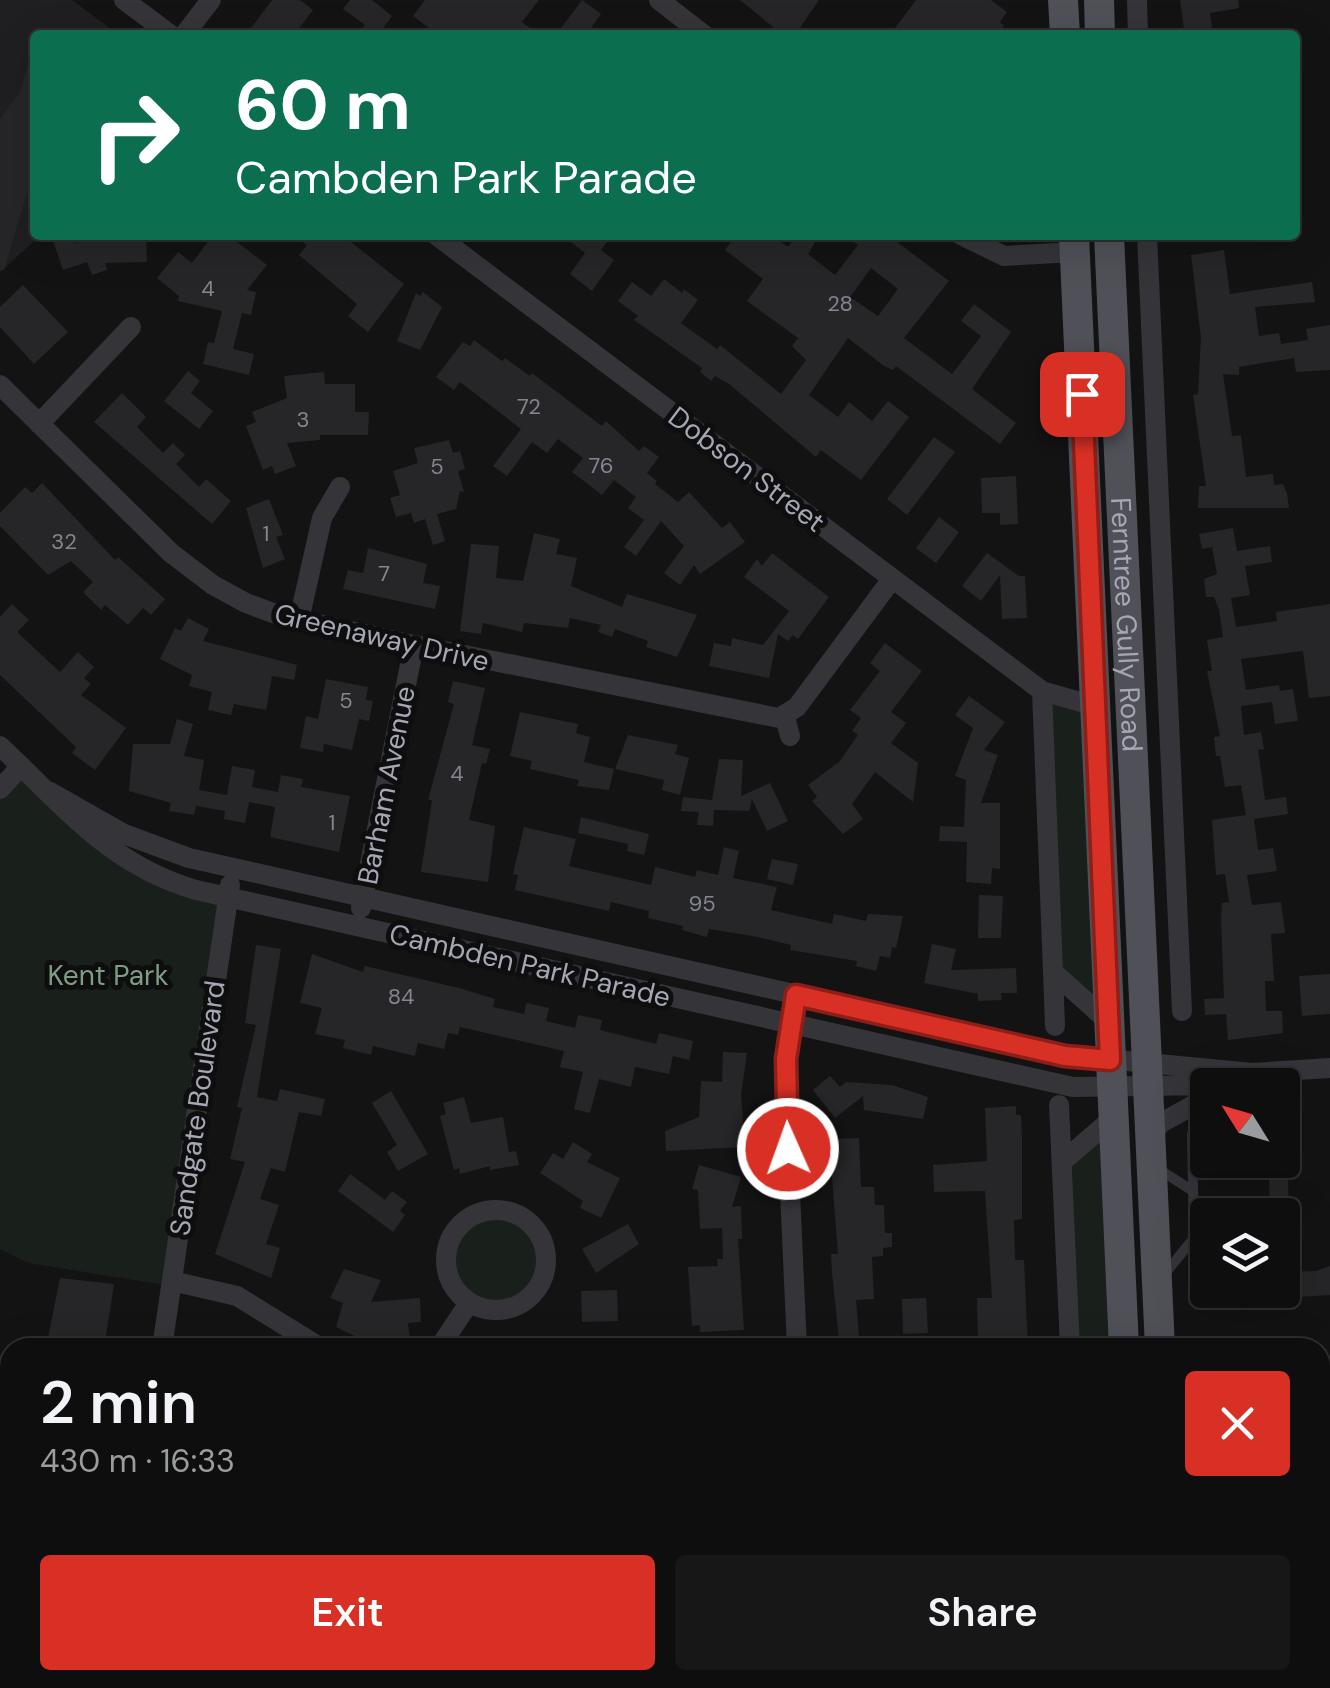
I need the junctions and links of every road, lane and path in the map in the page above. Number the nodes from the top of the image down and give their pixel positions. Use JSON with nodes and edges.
{"nodes":[{"id":1,"x":124,"y":0,"type":"edge"},
{"id":2,"x":210,"y":0,"type":"edge"},
{"id":3,"x":659,"y":0,"type":"edge"},
{"id":4,"x":1063,"y":0,"type":"edge"},
{"id":5,"x":1099,"y":0,"type":"edge"},
{"id":6,"x":1137,"y":0,"type":"edge"},
{"id":7,"x":164,"y":30,"type":"edge"},
{"id":8,"x":188,"y":30,"type":"edge"},
{"id":9,"x":698,"y":30,"type":"edge"},
{"id":10,"x":1065,"y":30,"type":"edge"},
{"id":11,"x":1100,"y":30,"type":"edge"},
{"id":12,"x":1138,"y":30,"type":"edge"},
{"id":13,"x":443,"y":240,"type":"edge"},
{"id":14,"x":971,"y":240,"type":"edge"},
{"id":15,"x":1110,"y":240,"type":"edge"},
{"id":16,"x":1147,"y":240,"type":"edge"},
{"id":17,"x":1074,"y":244,"type":"edge"},
{"id":18,"x":132,"y":327,"type":"dead end"},
{"id":19,"x":0,"y":386,"type":"edge"},
{"id":20,"x":39,"y":424,"type":"junction"},
{"id":21,"x":340,"y":487,"type":"dead end"},
{"id":22,"x":892,"y":579,"type":"junction"},
{"id":23,"x":300,"y":620,"type":"junction"},
{"id":24,"x":414,"y":646,"type":"junction"},
{"id":25,"x":1093,"y":668,"type":"junction"},
{"id":26,"x":1051,"y":693,"type":"junction"},
{"id":27,"x":1095,"y":706,"type":"junction"},
{"id":28,"x":0,"y":746,"type":"edge"},
{"id":29,"x":22,"y":766,"type":"junction"},
{"id":30,"x":0,"y":790,"type":"edge"},
{"id":31,"x":50,"y":792,"type":"junction"},
{"id":32,"x":233,"y":869,"type":"junction"},
{"id":33,"x":364,"y":897,"type":"junction"},
{"id":34,"x":228,"y":898,"type":"junction"},
{"id":35,"x":358,"y":925,"type":"junction"},
{"id":36,"x":1053,"y":972,"type":"junction"},
{"id":37,"x":1181,"y":976,"type":"junction"},
{"id":38,"x":796,"y":995,"type":"junction"},
{"id":39,"x":1182,"y":1011,"type":"dead end"},
{"id":40,"x":1145,"y":1016,"type":"junction"},
{"id":41,"x":1110,"y":1023,"type":"junction"},
{"id":42,"x":790,"y":1024,"type":"junction"},
{"id":43,"x":1054,"y":1026,"type":"dead end"},
{"id":44,"x":1042,"y":1050,"type":"junction"},
{"id":45,"x":1330,"y":1068,"type":"edge"},
{"id":46,"x":1300,"y":1070,"type":"edge"},
{"id":47,"x":1190,"y":1074,"type":"edge"},
{"id":48,"x":1149,"y":1075,"type":"junction"},
{"id":49,"x":1039,"y":1080,"type":"junction"},
{"id":50,"x":1190,"y":1082,"type":"edge"},
{"id":51,"x":1112,"y":1089,"type":"junction"},
{"id":52,"x":1059,"y":1105,"type":"dead end"},
{"id":53,"x":1190,"y":1107,"type":"edge"},
{"id":54,"x":1151,"y":1150,"type":"junction"},
{"id":55,"x":1062,"y":1162,"type":"junction"},
{"id":56,"x":1193,"y":1178,"type":"edge"},
{"id":57,"x":1193,"y":1190,"type":"junction"},
{"id":58,"x":172,"y":1282,"type":"junction"},
{"id":59,"x":1157,"y":1282,"type":"junction"},
{"id":60,"x":469,"y":1303,"type":"junction"},
{"id":61,"x":164,"y":1338,"type":"edge"},
{"id":62,"x":305,"y":1338,"type":"edge"},
{"id":63,"x":446,"y":1338,"type":"edge"},
{"id":64,"x":797,"y":1338,"type":"edge"},
{"id":65,"x":1070,"y":1338,"type":"edge"},
{"id":66,"x":1124,"y":1338,"type":"edge"},
{"id":67,"x":1160,"y":1338,"type":"edge"}],
"edges":[{"from":1,"to":7,"type":"street"},
{"from":2,"to":8,"type":"street"},
{"from":3,"to":9,"type":"street"},
{"from":4,"to":10,"type":"main road"},
{"from":5,"to":11,"type":"main road"},
{"from":6,"to":12,"type":"street"},
{"from":13,"to":22,"type":"street","name":"Dobson Street"},
{"from":14,"to":17,"type":"street"},
{"from":15,"to":40,"type":"main road","name":"Ferntree Gully Road"},
{"from":16,"to":37,"type":"street","name":"Ferntree Gully Road"},
{"from":17,"to":25,"type":"main road","name":"Ferntree Gully Road"},
{"from":18,"to":20,"type":"street"},
{"from":19,"to":20,"type":"street","name":"Greenaway Drive"},
{"from":20,"to":23,"type":"street","name":"Greenaway Drive"},
{"from":21,"to":23,"type":"street"},
{"from":22,"to":24,"type":"street","name":"Greenaway Drive"},
{"from":22,"to":26,"type":"street","name":"Dobson Street"},
{"from":23,"to":24,"type":"street","name":"Greenaway Drive"},
{"from":24,"to":33,"type":"street","name":"Barham Avenue"},
{"from":25,"to":26,"type":"street"},
{"from":25,"to":27,"type":"main road","name":"Ferntree Gully Road"},
{"from":26,"to":27,"type":"street","name":"Dobson Street"},
{"from":26,"to":36,"type":"street"},
{"from":27,"to":41,"type":"main road","name":"Ferntree Gully Road"},
{"from":28,"to":29,"type":"street","name":"Cambden Park Parade"},
{"from":29,"to":30,"type":"street"},
{"from":29,"to":31,"type":"street","name":"Cambden Park Parade"},
{"from":31,"to":32,"type":"street","name":"Cambden Park Parade"},
{"from":31,"to":34,"type":"street","name":"Cambden Park Parade"},
{"from":32,"to":33,"type":"street","name":"Cambden Park Parade"},
{"from":32,"to":34,"type":"street","name":"Sandgate Boulevard"},
{"from":33,"to":35,"type":"street","name":"Barham Avenue"},
{"from":33,"to":38,"type":"street","name":"Cambden Park Parade"},
{"from":34,"to":35,"type":"street","name":"Cambden Park Parade"},
{"from":34,"to":58,"type":"street","name":"Sandgate Boulevard"},
{"from":35,"to":42,"type":"street","name":"Cambden Park Parade"},
{"from":36,"to":41,"type":"street"},
{"from":36,"to":43,"type":"street"},
{"from":37,"to":39,"type":"street","name":"Ferntree Gully Road"},
{"from":37,"to":40,"type":"street"},
{"from":38,"to":42,"type":"street"},
{"from":38,"to":44,"type":"street","name":"Cambden Park Parade"},
{"from":40,"to":48,"type":"main road","name":"Ferntree Gully Road"},
{"from":41,"to":51,"type":"main road","name":"Ferntree Gully Road"},
{"from":42,"to":49,"type":"street","name":"Cambden Park Parade"},
{"from":42,"to":64,"type":"street"},
{"from":44,"to":49,"type":"street"},
{"from":44,"to":51,"type":"street","name":"Cambden Park Parade"},
{"from":45,"to":46,"type":"street"},
{"from":47,"to":48,"type":"street"},
{"from":48,"to":50,"type":"street"},
{"from":48,"to":51,"type":"street"},
{"from":48,"to":51,"type":"street"},
{"from":48,"to":54,"type":"main road","name":"Ferntree Gully Road"},
{"from":49,"to":51,"type":"street","name":"Cambden Park Parade"},
{"from":51,"to":55,"type":"street"},
{"from":51,"to":66,"type":"main road","name":"Ferntree Gully Road"},
{"from":52,"to":55,"type":"street"},
{"from":53,"to":54,"type":"street"},
{"from":54,"to":57,"type":"lane"},
{"from":54,"to":59,"type":"main road","name":"Ferntree Gully Road"},
{"from":55,"to":65,"type":"street"},
{"from":56,"to":57,"type":"lane"},
{"from":57,"to":59,"type":"lane"},
{"from":58,"to":61,"type":"street","name":"Sandgate Boulevard"},
{"from":58,"to":62,"type":"street"},
{"from":59,"to":67,"type":"main road","name":"Ferntree Gully Road"},
{"from":60,"to":60,"type":"street"},
{"from":60,"to":63,"type":"street"}]}
